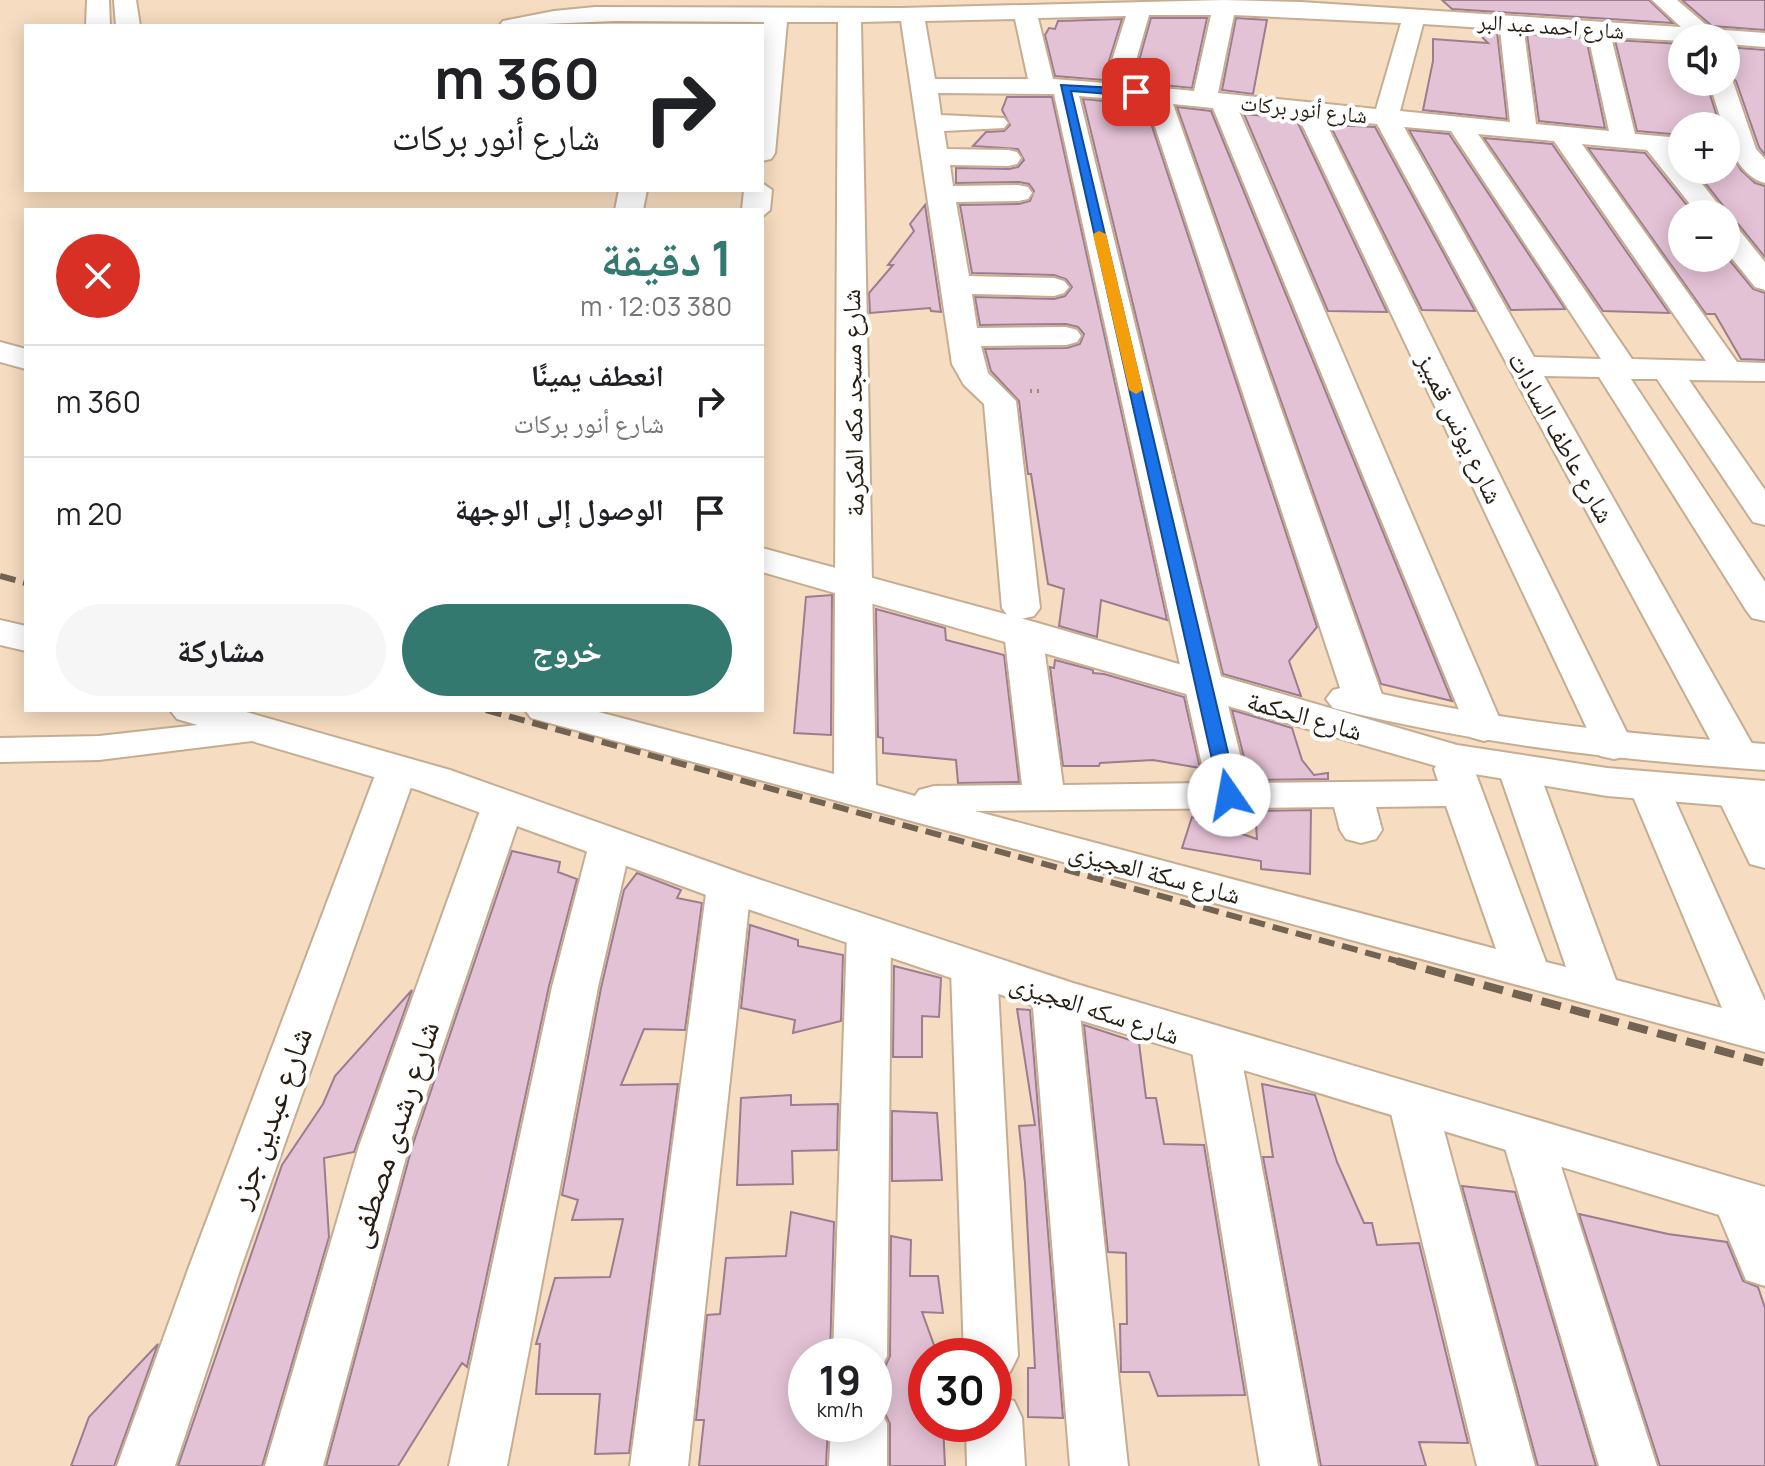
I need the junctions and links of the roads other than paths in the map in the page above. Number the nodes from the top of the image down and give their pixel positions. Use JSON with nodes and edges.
{"nodes":[{"id":1,"x":98,"y":0,"type":"edge"},
{"id":2,"x":125,"y":0,"type":"edge"},
{"id":3,"x":1663,"y":0,"type":"edge"},
{"id":4,"x":1224,"y":7,"type":"junction"},
{"id":5,"x":709,"y":8,"type":"edge"},
{"id":6,"x":1140,"y":8,"type":"junction"},
{"id":7,"x":1418,"y":8,"type":"edge"},
{"id":8,"x":1025,"y":11,"type":"junction"},
{"id":9,"x":1512,"y":12,"type":"edge"},
{"id":10,"x":776,"y":15,"type":"junction"},
{"id":11,"x":849,"y":15,"type":"junction"},
{"id":12,"x":913,"y":15,"type":"junction"},
{"id":13,"x":664,"y":20,"type":"edge"},
{"id":14,"x":1607,"y":23,"type":"junction"},
{"id":15,"x":98,"y":24,"type":"edge"},
{"id":16,"x":128,"y":24,"type":"edge"},
{"id":17,"x":518,"y":24,"type":"edge"},
{"id":18,"x":613,"y":24,"type":"edge"},
{"id":19,"x":1691,"y":24,"type":"edge"},
{"id":20,"x":1668,"y":32,"type":"edge"},
{"id":21,"x":1740,"y":39,"type":"edge"},
{"id":22,"x":1765,"y":40,"type":"edge"},
{"id":23,"x":924,"y":86,"type":"junction"},
{"id":24,"x":1054,"y":87,"type":"junction"},
{"id":25,"x":1115,"y":91,"type":"junction"},
{"id":26,"x":1157,"y":94,"type":"junction"},
{"id":27,"x":1726,"y":96,"type":"edge"},
{"id":28,"x":1213,"y":99,"type":"junction"},
{"id":29,"x":1307,"y":109,"type":"junction"},
{"id":30,"x":1386,"y":118,"type":"junction"},
{"id":31,"x":930,"y":123,"type":"junction"},
{"id":32,"x":995,"y":123,"type":"dead end"},
{"id":33,"x":1460,"y":126,"type":"junction"},
{"id":34,"x":1524,"y":132,"type":"junction"},
{"id":35,"x":764,"y":133,"type":"edge"},
{"id":36,"x":1563,"y":136,"type":"junction"},
{"id":37,"x":1624,"y":140,"type":"junction"},
{"id":38,"x":1668,"y":144,"type":"edge"},
{"id":39,"x":1745,"y":151,"type":"edge"},
{"id":40,"x":936,"y":157,"type":"junction"},
{"id":41,"x":1008,"y":158,"type":"dead end"},
{"id":42,"x":1765,"y":175,"type":"edge"},
{"id":43,"x":1018,"y":193,"type":"dead end"},
{"id":44,"x":942,"y":194,"type":"junction"},
{"id":45,"x":1740,"y":250,"type":"edge"},
{"id":46,"x":1765,"y":281,"type":"edge"},
{"id":47,"x":957,"y":285,"type":"junction"},
{"id":48,"x":1054,"y":287,"type":"dead end"},
{"id":49,"x":0,"y":332,"type":"edge"},
{"id":50,"x":1066,"y":336,"type":"dead end"},
{"id":51,"x":964,"y":337,"type":"junction"},
{"id":52,"x":24,"y":338,"type":"edge"},
{"id":53,"x":0,"y":352,"type":"edge"},
{"id":54,"x":24,"y":358,"type":"edge"},
{"id":55,"x":1523,"y":366,"type":"junction"},
{"id":56,"x":1616,"y":368,"type":"junction"},
{"id":57,"x":1666,"y":369,"type":"junction"},
{"id":58,"x":1728,"y":371,"type":"junction"},
{"id":59,"x":1765,"y":372,"type":"edge"},
{"id":60,"x":1765,"y":515,"type":"edge"},
{"id":61,"x":764,"y":538,"type":"edge"},
{"id":62,"x":764,"y":560,"type":"edge"},
{"id":63,"x":853,"y":573,"type":"junction"},
{"id":64,"x":1765,"y":610,"type":"edge"},
{"id":65,"x":1022,"y":620,"type":"junction"},
{"id":66,"x":0,"y":632,"type":"edge"},
{"id":67,"x":24,"y":638,"type":"edge"},
{"id":68,"x":0,"y":655,"type":"edge"},
{"id":69,"x":24,"y":661,"type":"edge"},
{"id":70,"x":1202,"y":671,"type":"junction"},
{"id":71,"x":1365,"y":703,"type":"junction"},
{"id":72,"x":207,"y":712,"type":"edge"},
{"id":73,"x":560,"y":712,"type":"edge"},
{"id":74,"x":265,"y":720,"type":"edge"},
{"id":75,"x":644,"y":723,"type":"edge"},
{"id":76,"x":1484,"y":729,"type":"junction"},
{"id":77,"x":1614,"y":747,"type":"junction"},
{"id":78,"x":0,"y":750,"type":"edge"},
{"id":79,"x":1519,"y":772,"type":"junction"},
{"id":80,"x":415,"y":775,"type":"junction"},
{"id":81,"x":1456,"y":775,"type":"junction"},
{"id":82,"x":1752,"y":776,"type":"edge"},
{"id":83,"x":1650,"y":787,"type":"junction"},
{"id":84,"x":1229,"y":795,"type":"junction"},
{"id":85,"x":870,"y":796,"type":"junction"},
{"id":86,"x":1044,"y":797,"type":"junction"},
{"id":87,"x":503,"y":805,"type":"junction"},
{"id":88,"x":610,"y":844,"type":"junction"},
{"id":89,"x":1765,"y":854,"type":"edge"},
{"id":90,"x":729,"y":886,"type":"junction"},
{"id":91,"x":869,"y":934,"type":"junction"},
{"id":92,"x":974,"y":969,"type":"junction"},
{"id":93,"x":1527,"y":972,"type":"junction"},
{"id":94,"x":1597,"y":991,"type":"junction"},
{"id":95,"x":1055,"y":995,"type":"junction"},
{"id":96,"x":1761,"y":1035,"type":"edge"},
{"id":97,"x":1215,"y":1045,"type":"junction"},
{"id":98,"x":1413,"y":1105,"type":"junction"},
{"id":99,"x":1527,"y":1138,"type":"junction"},
{"id":100,"x":1752,"y":1205,"type":"edge"},
{"id":101,"x":1765,"y":1266,"type":"edge"},
{"id":102,"x":860,"y":1338,"type":"edge"},
{"id":103,"x":990,"y":1338,"type":"edge"},
{"id":104,"x":859,"y":1442,"type":"edge"},
{"id":105,"x":995,"y":1442,"type":"edge"},
{"id":106,"x":146,"y":1466,"type":"edge"},
{"id":107,"x":294,"y":1466,"type":"edge"},
{"id":108,"x":478,"y":1466,"type":"edge"},
{"id":109,"x":659,"y":1466,"type":"edge"},
{"id":110,"x":858,"y":1466,"type":"edge"},
{"id":111,"x":996,"y":1466,"type":"edge"},
{"id":112,"x":1099,"y":1466,"type":"edge"},
{"id":113,"x":1289,"y":1466,"type":"edge"},
{"id":114,"x":1506,"y":1466,"type":"edge"},
{"id":115,"x":1628,"y":1466,"type":"edge"}],
"edges":[{"from":1,"to":15,"type":"street"},
{"from":2,"to":16,"type":"street"},
{"from":3,"to":19,"type":"street"},
{"from":4,"to":6,"type":"street","name":"شارع احمد عبد البر"},
{"from":4,"to":7,"type":"street","name":"شارع احمد عبد البر"},
{"from":4,"to":28,"type":"street"},
{"from":5,"to":10,"type":"street","name":"شارع احمد عبد البر"},
{"from":5,"to":13,"type":"street","name":"شارع احمد عبد البر"},
{"from":6,"to":8,"type":"street","name":"شارع احمد عبد البر"},
{"from":6,"to":25,"type":"street"},
{"from":7,"to":9,"type":"street","name":"شارع احمد عبد البر"},
{"from":7,"to":30,"type":"street"},
{"from":8,"to":12,"type":"street","name":"شارع احمد عبد البر"},
{"from":8,"to":24,"type":"street"},
{"from":9,"to":14,"type":"street","name":"شارع احمد عبد البر"},
{"from":9,"to":34,"type":"street"},
{"from":10,"to":11,"type":"street","name":"شارع احمد عبد البر"},
{"from":10,"to":35,"type":"street"},
{"from":11,"to":12,"type":"street","name":"شارع احمد عبد البر"},
{"from":11,"to":63,"type":"street","name":"شارع مسجد مكه المكرمة"},
{"from":12,"to":23,"type":"street"},
{"from":13,"to":17,"type":"street","name":"شارع احمد عبد البر"},
{"from":13,"to":18,"type":"street","name":"شارع احمد عبد البر"},
{"from":14,"to":20,"type":"street","name":"شارع احمد عبد البر"},
{"from":14,"to":37,"type":"street"},
{"from":21,"to":22,"type":"street","name":"شارع احمد عبد البر"},
{"from":23,"to":24,"type":"street","name":"شارع أنور بركات"},
{"from":23,"to":31,"type":"street"},
{"from":24,"to":25,"type":"street","name":"شارع أنور بركات"},
{"from":24,"to":70,"type":"street"},
{"from":25,"to":26,"type":"street","name":"شارع أنور بركات"},
{"from":26,"to":28,"type":"street","name":"شارع أنور بركات"},
{"from":26,"to":71,"type":"street"},
{"from":27,"to":39,"type":"street"},
{"from":28,"to":29,"type":"street","name":"شارع أنور بركات"},
{"from":28,"to":76,"type":"street"},
{"from":29,"to":30,"type":"street","name":"شارع أنور بركات"},
{"from":29,"to":77,"type":"street","name":"شارع يونس قمبيز"},
{"from":30,"to":33,"type":"street","name":"شارع أنور بركات"},
{"from":30,"to":55,"type":"street","name":"شارع عاطف السادات"},
{"from":31,"to":32,"type":"street"},
{"from":31,"to":40,"type":"street"},
{"from":33,"to":34,"type":"street","name":"شارع أنور بركات"},
{"from":33,"to":56,"type":"street"},
{"from":34,"to":36,"type":"street","name":"شارع أنور بركات"},
{"from":36,"to":37,"type":"street","name":"شارع أنور بركات"},
{"from":36,"to":58,"type":"street"},
{"from":37,"to":38,"type":"street","name":"شارع أنور بركات"},
{"from":39,"to":42,"type":"street"},
{"from":40,"to":41,"type":"street"},
{"from":40,"to":44,"type":"street"},
{"from":43,"to":44,"type":"street"},
{"from":44,"to":47,"type":"street"},
{"from":45,"to":46,"type":"street"},
{"from":47,"to":48,"type":"street"},
{"from":47,"to":51,"type":"street"},
{"from":49,"to":52,"type":"street"},
{"from":50,"to":51,"type":"street"},
{"from":51,"to":65,"type":"street"},
{"from":53,"to":54,"type":"street"},
{"from":55,"to":56,"type":"street"},
{"from":55,"to":82,"type":"street","name":"شارع عاطف السادات"},
{"from":56,"to":57,"type":"street"},
{"from":56,"to":64,"type":"street"},
{"from":57,"to":58,"type":"street"},
{"from":57,"to":60,"type":"street"},
{"from":58,"to":59,"type":"street"},
{"from":61,"to":63,"type":"street","name":"شارع الحكمة"},
{"from":62,"to":63,"type":"street","name":"شارع الحكمة"},
{"from":63,"to":65,"type":"street","name":"شارع الحكمة"},
{"from":63,"to":85,"type":"street","name":"شارع مسجد مكه المكرمة"},
{"from":65,"to":70,"type":"street","name":"شارع الحكمة"},
{"from":65,"to":86,"type":"street"},
{"from":66,"to":67,"type":"street"},
{"from":68,"to":69,"type":"street"},
{"from":70,"to":71,"type":"street","name":"شارع الحكمة"},
{"from":70,"to":81,"type":"street","name":"شارع الحكمة"},
{"from":70,"to":84,"type":"street"},
{"from":71,"to":76,"type":"street","name":"شارع الحكمة"},
{"from":72,"to":74,"type":"street","name":"شارع سكه العجيزى"},
{"from":73,"to":75,"type":"street","name":"شارع سكة العجيزى"},
{"from":74,"to":78,"type":"street"},
{"from":74,"to":80,"type":"street","name":"شارع سكه العجيزى"},
{"from":75,"to":85,"type":"street","name":"شارع سكة العجيزى"},
{"from":76,"to":77,"type":"street","name":"شارع الحكمة"},
{"from":77,"to":82,"type":"street","name":"شارع الحكمة"},
{"from":79,"to":81,"type":"street","name":"شارع الحكمة"},
{"from":79,"to":83,"type":"street","name":"شارع الحكمة"},
{"from":79,"to":94,"type":"street"},
{"from":80,"to":87,"type":"street","name":"شارع سكه العجيزى"},
{"from":80,"to":106,"type":"street","name":"شارع عبدين جزر"},
{"from":81,"to":84,"type":"street"},
{"from":81,"to":93,"type":"street"},
{"from":82,"to":83,"type":"street","name":"شارع الحكمة"},
{"from":82,"to":89,"type":"street","name":"شارع عاطف السادات"},
{"from":83,"to":96,"type":"street"},
{"from":84,"to":86,"type":"street"},
{"from":85,"to":86,"type":"street"},
{"from":85,"to":93,"type":"street","name":"شارع سكة العجيزى"},
{"from":87,"to":88,"type":"street","name":"شارع سكه العجيزى"},
{"from":87,"to":107,"type":"street","name":"شارع رشدى مصطفى"},
{"from":88,"to":90,"type":"street","name":"شارع سكه العجيزى"},
{"from":88,"to":108,"type":"street"},
{"from":90,"to":91,"type":"street","name":"شارع سكه العجيزى"},
{"from":90,"to":109,"type":"street"},
{"from":91,"to":92,"type":"street","name":"شارع سكه العجيزى"},
{"from":91,"to":102,"type":"street"},
{"from":92,"to":95,"type":"street","name":"شارع سكه العجيزى"},
{"from":92,"to":103,"type":"street"},
{"from":93,"to":94,"type":"street","name":"شارع سكة العجيزى"},
{"from":94,"to":96,"type":"street","name":"شارع سكة العجيزى"},
{"from":95,"to":97,"type":"street","name":"شارع سكه العجيزى"},
{"from":95,"to":112,"type":"street"},
{"from":97,"to":98,"type":"street","name":"شارع سكه العجيزى"},
{"from":97,"to":113,"type":"street"},
{"from":98,"to":99,"type":"street","name":"شارع سكه العجيزى"},
{"from":98,"to":114,"type":"street"},
{"from":99,"to":100,"type":"street","name":"شارع سكه العجيزى"},
{"from":99,"to":115,"type":"street"},
{"from":100,"to":101,"type":"street"},
{"from":104,"to":110,"type":"street"},
{"from":105,"to":111,"type":"street"}]}
